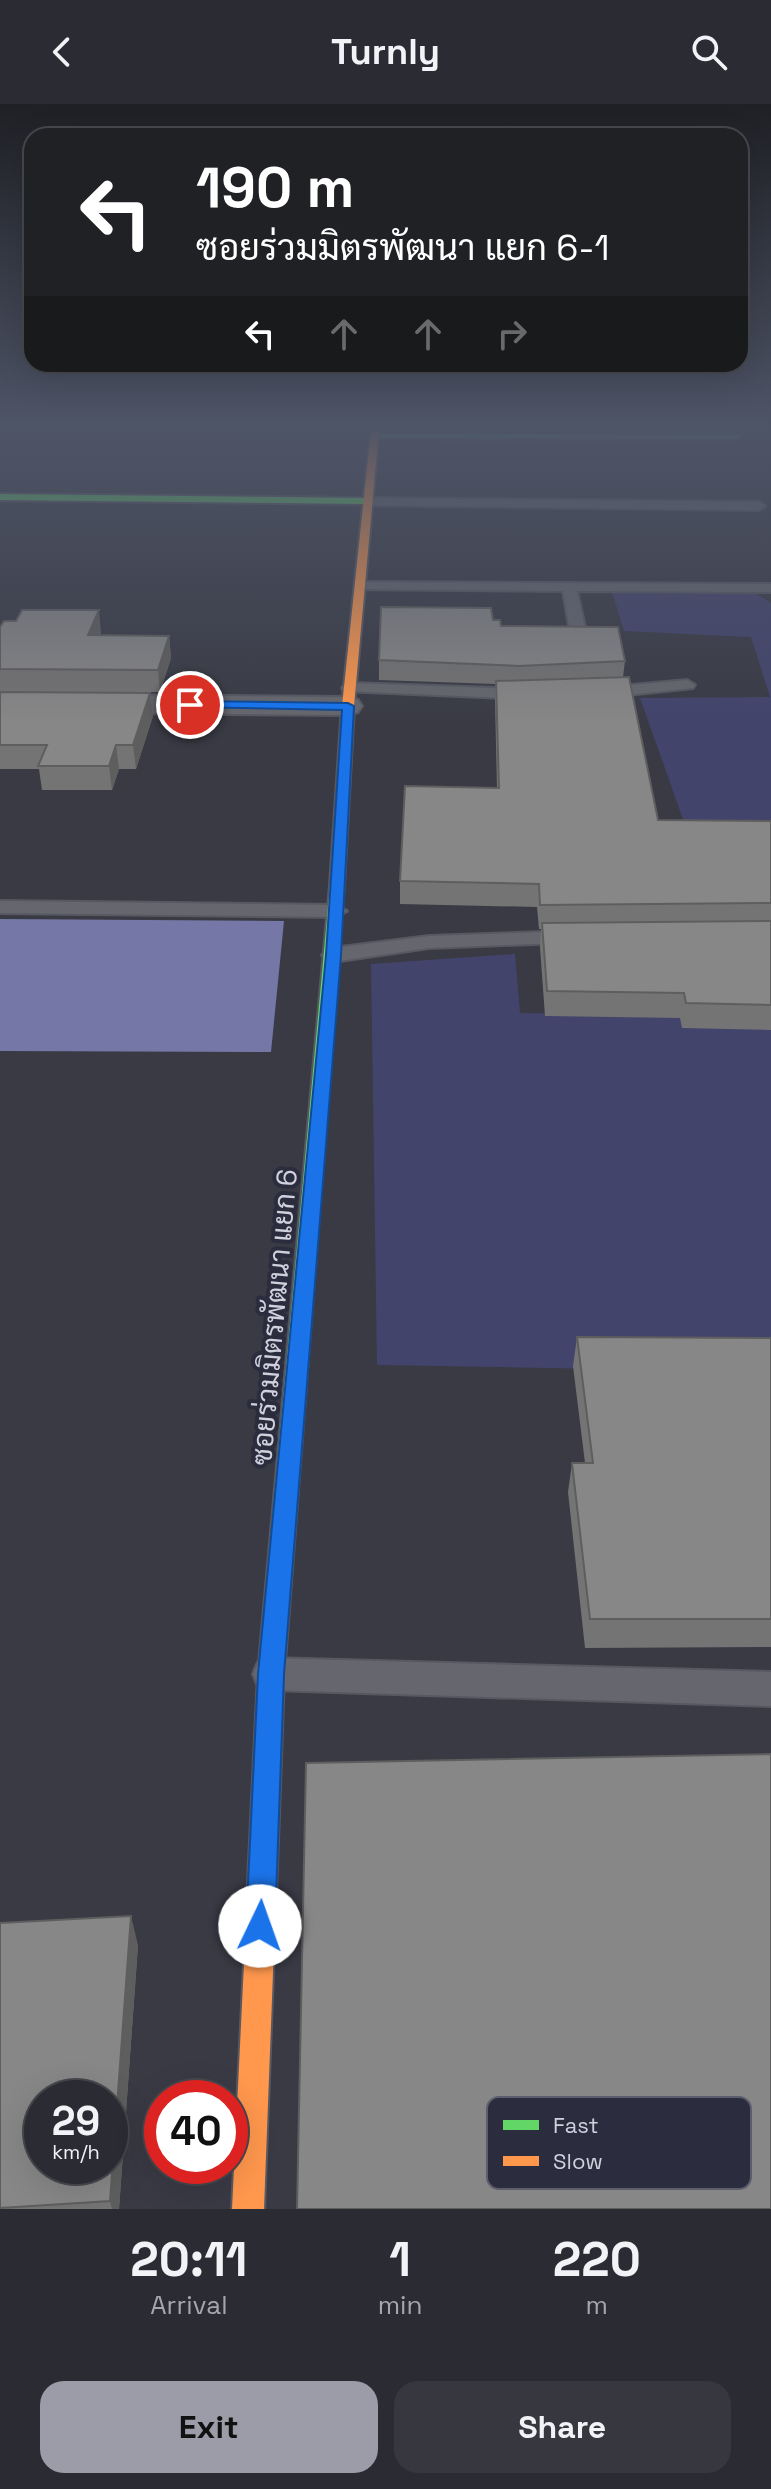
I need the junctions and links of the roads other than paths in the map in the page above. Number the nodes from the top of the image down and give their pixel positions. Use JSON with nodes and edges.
{"nodes":[{"id":1,"x":365,"y":528,"type":"edge"},
{"id":2,"x":360,"y":586,"type":"junction"},
{"id":3,"x":569,"y":587,"type":"junction"},
{"id":4,"x":771,"y":588,"type":"edge"},
{"id":5,"x":578,"y":632,"type":"edge"},
{"id":6,"x":687,"y":685,"type":"dead end"},
{"id":7,"x":582,"y":693,"type":"edge"},
{"id":8,"x":542,"y":694,"type":"edge"},
{"id":9,"x":349,"y":697,"type":"junction"},
{"id":10,"x":0,"y":703,"type":"edge"},
{"id":11,"x":0,"y":907,"type":"edge"},
{"id":12,"x":336,"y":911,"type":"junction"},
{"id":13,"x":602,"y":937,"type":"edge"},
{"id":14,"x":333,"y":955,"type":"junction"},
{"id":15,"x":271,"y":1674,"type":"junction"},
{"id":16,"x":771,"y":1689,"type":"edge"},
{"id":17,"x":248,"y":2209,"type":"edge"}],
"edges":[{"from":1,"to":2,"type":"street","name":"ซอยร่วมมิตรพัฒนา แยก 6"},
{"from":2,"to":3,"type":"lane"},
{"from":2,"to":9,"type":"street","name":"ซอยร่วมมิตรพัฒนา แยก 6"},
{"from":3,"to":4,"type":"lane"},
{"from":3,"to":5,"type":"lane"},
{"from":6,"to":7,"type":"lane"},
{"from":8,"to":9,"type":"lane"},
{"from":9,"to":10,"type":"street"},
{"from":9,"to":12,"type":"street","name":"ซอยร่วมมิตรพัฒนา แยก 6"},
{"from":11,"to":12,"type":"lane"},
{"from":12,"to":14,"type":"street","name":"ซอยร่วมมิตรพัฒนา แยก 6"},
{"from":13,"to":14,"type":"lane"},
{"from":14,"to":15,"type":"street","name":"ซอยร่วมมิตรพัฒนา แยก 6"},
{"from":15,"to":16,"type":"lane"},
{"from":15,"to":17,"type":"street","name":"ซอยร่วมมิตรพัฒนา แยก 6"}]}
